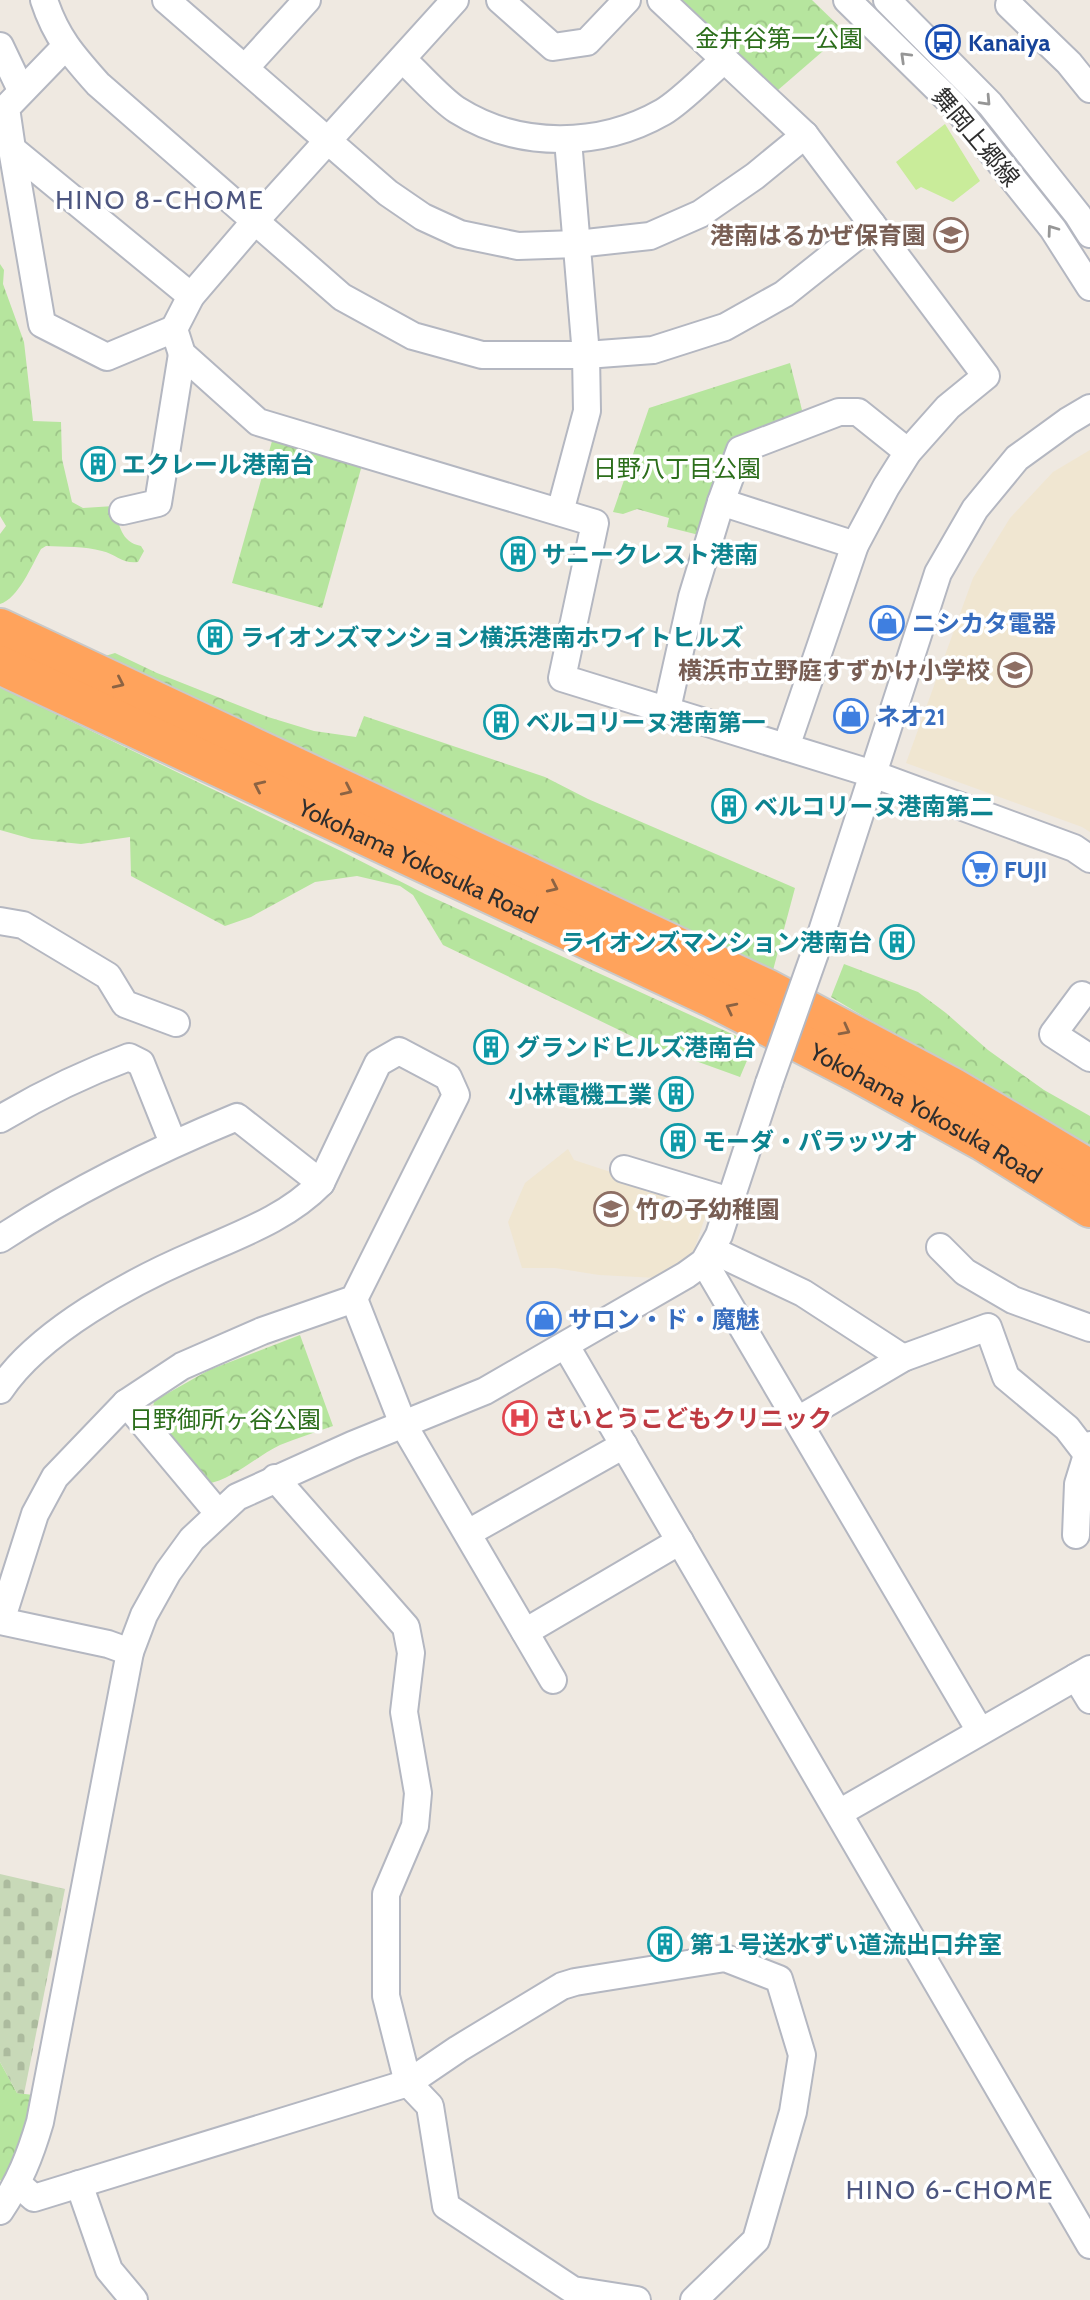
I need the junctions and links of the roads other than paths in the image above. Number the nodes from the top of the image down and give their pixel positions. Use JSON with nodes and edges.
{"nodes":[{"id":1,"x":44,"y":0,"type":"edge"},
{"id":2,"x":166,"y":0,"type":"edge"},
{"id":3,"x":307,"y":0,"type":"edge"},
{"id":4,"x":455,"y":0,"type":"edge"},
{"id":5,"x":500,"y":0,"type":"edge"},
{"id":6,"x":627,"y":0,"type":"edge"},
{"id":7,"x":661,"y":0,"type":"edge"},
{"id":8,"x":847,"y":0,"type":"edge"},
{"id":9,"x":887,"y":0,"type":"edge"},
{"id":10,"x":1010,"y":2,"type":"edge"},
{"id":11,"x":0,"y":46,"type":"edge"},
{"id":12,"x":65,"y":47,"type":"junction"},
{"id":13,"x":402,"y":59,"type":"junction"},
{"id":14,"x":724,"y":60,"type":"junction"},
{"id":15,"x":245,"y":68,"type":"junction"},
{"id":16,"x":1090,"y":89,"type":"edge"},
{"id":17,"x":21,"y":90,"type":"junction"},
{"id":18,"x":805,"y":135,"type":"junction"},
{"id":19,"x":328,"y":140,"type":"junction"},
{"id":20,"x":568,"y":140,"type":"junction"},
{"id":21,"x":12,"y":149,"type":"junction"},
{"id":22,"x":256,"y":220,"type":"junction"},
{"id":23,"x":872,"y":224,"type":"junction"},
{"id":24,"x":1090,"y":234,"type":"edge"},
{"id":25,"x":578,"y":244,"type":"junction"},
{"id":26,"x":1090,"y":286,"type":"edge"},
{"id":27,"x":191,"y":296,"type":"junction"},
{"id":28,"x":174,"y":329,"type":"junction"},
{"id":29,"x":182,"y":354,"type":"junction"},
{"id":30,"x":586,"y":355,"type":"junction"},
{"id":31,"x":1090,"y":408,"type":"edge"},
{"id":32,"x":908,"y":452,"type":"junction"},
{"id":33,"x":721,"y":502,"type":"junction"},
{"id":34,"x":123,"y":511,"type":"dead end"},
{"id":35,"x":560,"y":512,"type":"junction"},
{"id":36,"x":855,"y":545,"type":"junction"},
{"id":37,"x":0,"y":628,"type":"edge"},
{"id":38,"x":29,"y":666,"type":"edge"},
{"id":39,"x":667,"y":709,"type":"junction"},
{"id":40,"x":786,"y":747,"type":"junction"},
{"id":41,"x":873,"y":774,"type":"junction"},
{"id":42,"x":1090,"y":859,"type":"edge"},
{"id":43,"x":0,"y":921,"type":"edge"},
{"id":44,"x":1087,"y":992,"type":"edge"},
{"id":45,"x":176,"y":1023,"type":"dead end"},
{"id":46,"x":1090,"y":1058,"type":"edge"},
{"id":47,"x":0,"y":1119,"type":"edge"},
{"id":48,"x":173,"y":1143,"type":"junction"},
{"id":49,"x":624,"y":1169,"type":"dead end"},
{"id":50,"x":1090,"y":1169,"type":"edge"},
{"id":51,"x":321,"y":1182,"type":"junction"},
{"id":52,"x":730,"y":1201,"type":"junction"},
{"id":53,"x":1090,"y":1208,"type":"edge"},
{"id":54,"x":0,"y":1240,"type":"edge"},
{"id":55,"x":940,"y":1247,"type":"dead end"},
{"id":56,"x":708,"y":1256,"type":"junction"},
{"id":57,"x":354,"y":1299,"type":"junction"},
{"id":58,"x":1090,"y":1328,"type":"edge"},
{"id":59,"x":566,"y":1346,"type":"junction"},
{"id":60,"x":904,"y":1358,"type":"junction"},
{"id":61,"x":0,"y":1390,"type":"edge"},
{"id":62,"x":126,"y":1403,"type":"junction"},
{"id":63,"x":799,"y":1420,"type":"junction"},
{"id":64,"x":403,"y":1424,"type":"junction"},
{"id":65,"x":624,"y":1445,"type":"junction"},
{"id":66,"x":1087,"y":1461,"type":"edge"},
{"id":67,"x":275,"y":1478,"type":"junction"},
{"id":68,"x":218,"y":1513,"type":"junction"},
{"id":69,"x":468,"y":1533,"type":"junction"},
{"id":70,"x":1076,"y":1535,"type":"dead end"},
{"id":71,"x":680,"y":1541,"type":"junction"},
{"id":72,"x":0,"y":1621,"type":"edge"},
{"id":73,"x":525,"y":1632,"type":"junction"},
{"id":74,"x":130,"y":1652,"type":"junction"},
{"id":75,"x":1083,"y":1673,"type":"edge"},
{"id":76,"x":553,"y":1680,"type":"dead end"},
{"id":77,"x":1090,"y":1700,"type":"edge"},
{"id":78,"x":980,"y":1731,"type":"junction"},
{"id":79,"x":839,"y":1813,"type":"junction"},
{"id":80,"x":408,"y":2083,"type":"junction"},
{"id":81,"x":18,"y":2184,"type":"junction"},
{"id":82,"x":79,"y":2184,"type":"junction"},
{"id":83,"x":0,"y":2211,"type":"edge"},
{"id":84,"x":1090,"y":2245,"type":"edge"},
{"id":85,"x":134,"y":2300,"type":"edge"},
{"id":86,"x":637,"y":2300,"type":"edge"},
{"id":87,"x":694,"y":2300,"type":"edge"}],
"edges":[{"from":1,"to":12,"type":"street"},
{"from":2,"to":15,"type":"street"},
{"from":3,"to":15,"type":"street"},
{"from":4,"to":13,"type":"street"},
{"from":5,"to":6,"type":"street"},
{"from":7,"to":14,"type":"street"},
{"from":26,"to":8,"type":"street","name":"舞岡上郷線","one_way":true},
{"from":9,"to":24,"type":"street","name":"舞岡上郷線","one_way":true},
{"from":10,"to":16,"type":"street"},
{"from":11,"to":17,"type":"street"},
{"from":12,"to":17,"type":"street"},
{"from":12,"to":22,"type":"street"},
{"from":13,"to":19,"type":"street"},
{"from":13,"to":20,"type":"street"},
{"from":14,"to":18,"type":"street"},
{"from":14,"to":20,"type":"street"},
{"from":15,"to":19,"type":"street"},
{"from":17,"to":21,"type":"street"},
{"from":18,"to":23,"type":"street"},
{"from":18,"to":25,"type":"street"},
{"from":19,"to":22,"type":"street"},
{"from":19,"to":25,"type":"street"},
{"from":20,"to":25,"type":"street"},
{"from":21,"to":27,"type":"street"},
{"from":21,"to":28,"type":"street"},
{"from":22,"to":27,"type":"street"},
{"from":22,"to":30,"type":"street"},
{"from":23,"to":30,"type":"street"},
{"from":23,"to":32,"type":"street"},
{"from":25,"to":30,"type":"street"},
{"from":27,"to":28,"type":"street"},
{"from":28,"to":29,"type":"street"},
{"from":29,"to":34,"type":"street"},
{"from":29,"to":35,"type":"street"},
{"from":30,"to":35,"type":"street"},
{"from":31,"to":41,"type":"street"},
{"from":32,"to":33,"type":"street"},
{"from":32,"to":36,"type":"street"},
{"from":33,"to":36,"type":"street"},
{"from":33,"to":39,"type":"street"},
{"from":35,"to":39,"type":"street"},
{"from":36,"to":40,"type":"street"},
{"from":37,"to":38,"type":"highway","name":"Yokohama Yokosuka Road"},
{"from":38,"to":50,"type":"highway","name":"Yokohama Yokosuka Road","one_way":true},
{"from":53,"to":38,"type":"highway","name":"Yokohama Yokosuka Road","one_way":true},
{"from":39,"to":40,"type":"street"},
{"from":40,"to":41,"type":"street"},
{"from":41,"to":42,"type":"street"},
{"from":41,"to":52,"type":"street","bridge":true},
{"from":43,"to":45,"type":"street"},
{"from":44,"to":46,"type":"street"},
{"from":47,"to":48,"type":"street"},
{"from":48,"to":51,"type":"street"},
{"from":48,"to":54,"type":"street"},
{"from":49,"to":52,"type":"street"},
{"from":51,"to":57,"type":"street"},
{"from":51,"to":61,"type":"street"},
{"from":52,"to":56,"type":"street"},
{"from":55,"to":58,"type":"street"},
{"from":56,"to":59,"type":"street"},
{"from":56,"to":60,"type":"street"},
{"from":56,"to":63,"type":"street"},
{"from":57,"to":62,"type":"street"},
{"from":57,"to":64,"type":"street"},
{"from":59,"to":64,"type":"street"},
{"from":59,"to":65,"type":"street"},
{"from":60,"to":63,"type":"street"},
{"from":60,"to":66,"type":"street"},
{"from":62,"to":68,"type":"street"},
{"from":62,"to":72,"type":"street"},
{"from":63,"to":78,"type":"street"},
{"from":64,"to":67,"type":"street"},
{"from":64,"to":69,"type":"street"},
{"from":65,"to":69,"type":"street"},
{"from":65,"to":71,"type":"street"},
{"from":66,"to":70,"type":"street"},
{"from":67,"to":68,"type":"street"},
{"from":67,"to":80,"type":"street"},
{"from":68,"to":74,"type":"street"},
{"from":69,"to":73,"type":"street"},
{"from":71,"to":73,"type":"street"},
{"from":71,"to":79,"type":"street"},
{"from":72,"to":74,"type":"street"},
{"from":73,"to":76,"type":"street"},
{"from":74,"to":81,"type":"street"},
{"from":75,"to":77,"type":"street"},
{"from":75,"to":78,"type":"street"},
{"from":78,"to":79,"type":"street"},
{"from":79,"to":84,"type":"street"},
{"from":80,"to":82,"type":"street"},
{"from":80,"to":86,"type":"street"},
{"from":80,"to":87,"type":"street"},
{"from":81,"to":82,"type":"street"},
{"from":81,"to":83,"type":"street"},
{"from":82,"to":85,"type":"street"}]}
